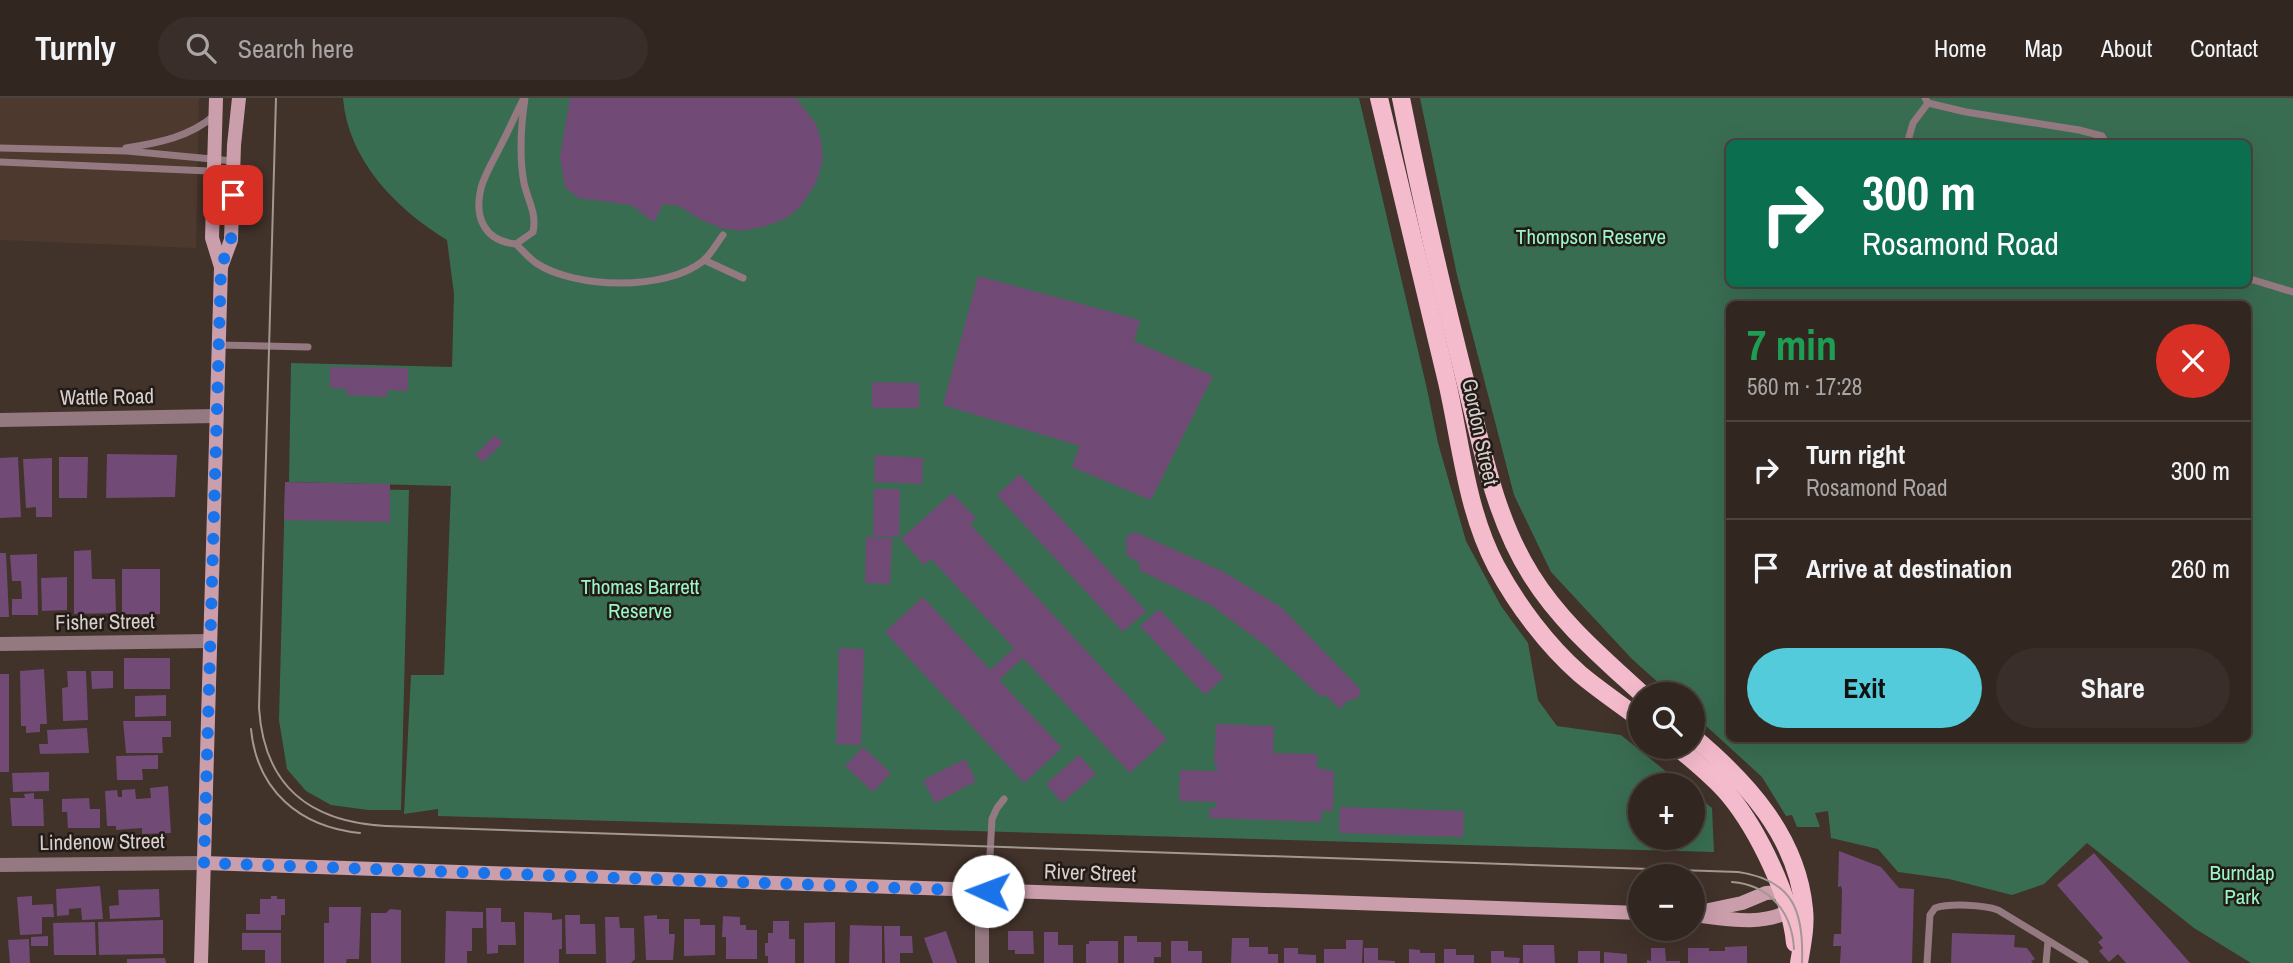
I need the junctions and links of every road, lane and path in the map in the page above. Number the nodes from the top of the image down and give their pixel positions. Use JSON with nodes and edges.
{"nodes":[{"id":1,"x":216,"y":98,"type":"edge"},
{"id":2,"x":239,"y":98,"type":"edge"},
{"id":3,"x":524,"y":98,"type":"edge"},
{"id":4,"x":1379,"y":98,"type":"edge"},
{"id":5,"x":1401,"y":98,"type":"edge"},
{"id":6,"x":1927,"y":100,"type":"edge"},
{"id":7,"x":215,"y":114,"type":"junction"},
{"id":8,"x":1908,"y":140,"type":"edge"},
{"id":9,"x":2104,"y":140,"type":"edge"},
{"id":10,"x":0,"y":148,"type":"edge"},
{"id":11,"x":108,"y":151,"type":"junction"},
{"id":12,"x":0,"y":162,"type":"edge"},
{"id":13,"x":213,"y":165,"type":"junction"},
{"id":14,"x":234,"y":167,"type":"junction"},
{"id":15,"x":723,"y":235,"type":"dead end"},
{"id":16,"x":516,"y":244,"type":"junction"},
{"id":17,"x":704,"y":260,"type":"junction"},
{"id":18,"x":221,"y":267,"type":"junction"},
{"id":19,"x":743,"y":278,"type":"dead end"},
{"id":20,"x":2251,"y":279,"type":"edge"},
{"id":21,"x":2293,"y":292,"type":"edge"},
{"id":22,"x":218,"y":345,"type":"junction"},
{"id":23,"x":308,"y":346,"type":"dead end"},
{"id":24,"x":215,"y":416,"type":"junction"},
{"id":25,"x":0,"y":420,"type":"edge"},
{"id":26,"x":1580,"y":637,"type":"junction"},
{"id":27,"x":210,"y":641,"type":"junction"},
{"id":28,"x":0,"y":644,"type":"edge"},
{"id":29,"x":1580,"y":674,"type":"junction"},
{"id":30,"x":1629,"y":682,"type":"edge"},
{"id":31,"x":1628,"y":710,"type":"edge"},
{"id":32,"x":1705,"y":748,"type":"edge"},
{"id":33,"x":1692,"y":759,"type":"edge"},
{"id":34,"x":1004,"y":799,"type":"dead end"},
{"id":35,"x":204,"y":863,"type":"junction"},
{"id":36,"x":0,"y":864,"type":"edge"},
{"id":37,"x":985,"y":891,"type":"junction"},
{"id":38,"x":1782,"y":892,"type":"junction"},
{"id":39,"x":1798,"y":902,"type":"junction"},
{"id":40,"x":1705,"y":911,"type":"edge"},
{"id":41,"x":1628,"y":913,"type":"edge"},
{"id":42,"x":1705,"y":916,"type":"edge"},
{"id":43,"x":2048,"y":940,"type":"junction"},
{"id":44,"x":201,"y":963,"type":"edge"},
{"id":45,"x":982,"y":963,"type":"edge"},
{"id":46,"x":1798,"y":963,"type":"edge"},
{"id":47,"x":1927,"y":963,"type":"edge"},
{"id":48,"x":2046,"y":963,"type":"edge"},
{"id":49,"x":2085,"y":963,"type":"edge"}],
"edges":[{"from":1,"to":7,"type":"street"},
{"from":2,"to":14,"type":"street"},
{"from":3,"to":16,"type":"lane"},
{"from":3,"to":16,"type":"lane"},
{"from":4,"to":29,"type":"main road","name":"Gordon Street"},
{"from":5,"to":26,"type":"main road","name":"Gordon Street"},
{"from":6,"to":8,"type":"lane"},
{"from":6,"to":9,"type":"lane"},
{"from":7,"to":11,"type":"lane"},
{"from":7,"to":13,"type":"street"},
{"from":10,"to":11,"type":"lane"},
{"from":11,"to":13,"type":"lane"},
{"from":12,"to":13,"type":"lane"},
{"from":13,"to":14,"type":"lane"},
{"from":13,"to":14,"type":"lane"},
{"from":13,"to":18,"type":"street"},
{"from":14,"to":18,"type":"street"},
{"from":15,"to":17,"type":"lane"},
{"from":16,"to":17,"type":"lane"},
{"from":17,"to":19,"type":"lane"},
{"from":18,"to":22,"type":"street"},
{"from":20,"to":21,"type":"lane"},
{"from":22,"to":23,"type":"lane"},
{"from":22,"to":24,"type":"street"},
{"from":24,"to":25,"type":"street","name":"Wattle Road"},
{"from":24,"to":27,"type":"street"},
{"from":26,"to":29,"type":"main road"},
{"from":26,"to":30,"type":"main road","name":"Gordon Street"},
{"from":27,"to":28,"type":"street","name":"Fisher Street"},
{"from":27,"to":35,"type":"street"},
{"from":29,"to":31,"type":"main road","name":"Gordon Street"},
{"from":32,"to":39,"type":"main road"},
{"from":33,"to":38,"type":"main road"},
{"from":34,"to":37,"type":"lane"},
{"from":35,"to":36,"type":"street","name":"Lindenow Street"},
{"from":35,"to":37,"type":"street","name":"River Street"},
{"from":35,"to":44,"type":"street"},
{"from":37,"to":41,"type":"street","name":"River Street"},
{"from":37,"to":45,"type":"street"},
{"from":38,"to":39,"type":"main road"},
{"from":38,"to":40,"type":"street"},
{"from":39,"to":42,"type":"street"},
{"from":39,"to":46,"type":"main road"},
{"from":43,"to":47,"type":"lane"},
{"from":43,"to":48,"type":"lane"},
{"from":43,"to":49,"type":"lane"}]}
